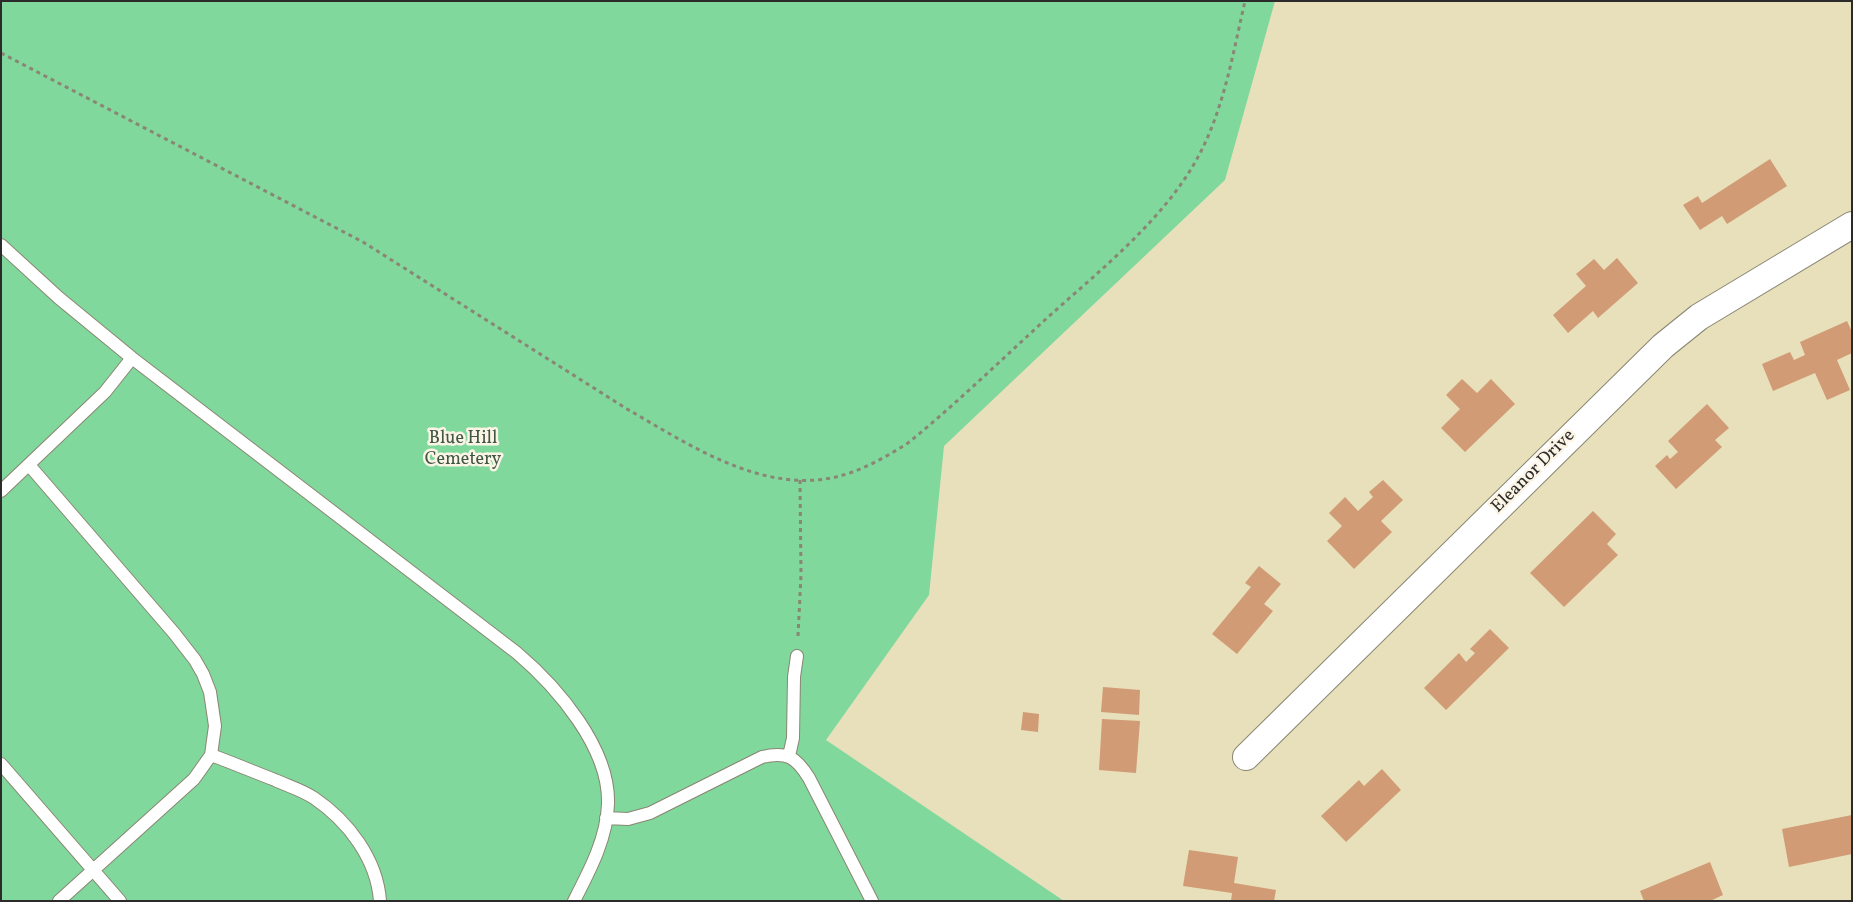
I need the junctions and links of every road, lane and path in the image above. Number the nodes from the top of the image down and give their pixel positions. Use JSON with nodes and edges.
{"nodes":[{"id":1,"x":1246,"y":1,"type":"edge"},
{"id":2,"x":1,"y":53,"type":"edge"},
{"id":3,"x":1852,"y":224,"type":"edge"},
{"id":4,"x":1,"y":245,"type":"edge"},
{"id":5,"x":132,"y":358,"type":"junction"},
{"id":6,"x":29,"y":465,"type":"junction"},
{"id":7,"x":800,"y":480,"type":"junction"},
{"id":8,"x":1,"y":492,"type":"edge"},
{"id":9,"x":797,"y":656,"type":"joint"},
{"id":10,"x":211,"y":754,"type":"junction"},
{"id":11,"x":789,"y":756,"type":"junction"},
{"id":12,"x":1246,"y":757,"type":"dead end"},
{"id":13,"x":1,"y":764,"type":"edge"},
{"id":14,"x":606,"y":818,"type":"junction"},
{"id":15,"x":94,"y":870,"type":"junction"},
{"id":16,"x":59,"y":901,"type":"edge"},
{"id":17,"x":120,"y":901,"type":"edge"},
{"id":18,"x":380,"y":901,"type":"edge"},
{"id":19,"x":574,"y":901,"type":"edge"},
{"id":20,"x":872,"y":901,"type":"edge"}],
"edges":[{"from":1,"to":7,"type":"path"},
{"from":2,"to":7,"type":"path"},
{"from":3,"to":12,"type":"street","name":"Eleanor Drive"},
{"from":4,"to":5,"type":"lane"},
{"from":5,"to":6,"type":"lane"},
{"from":5,"to":14,"type":"lane"},
{"from":6,"to":8,"type":"lane"},
{"from":6,"to":10,"type":"lane"},
{"from":7,"to":9,"type":"path"},
{"from":9,"to":11,"type":"lane"},
{"from":10,"to":15,"type":"lane"},
{"from":10,"to":18,"type":"lane"},
{"from":11,"to":14,"type":"lane"},
{"from":11,"to":20,"type":"lane"},
{"from":13,"to":15,"type":"lane"},
{"from":14,"to":19,"type":"lane"},
{"from":15,"to":16,"type":"lane"},
{"from":15,"to":17,"type":"lane"}]}
